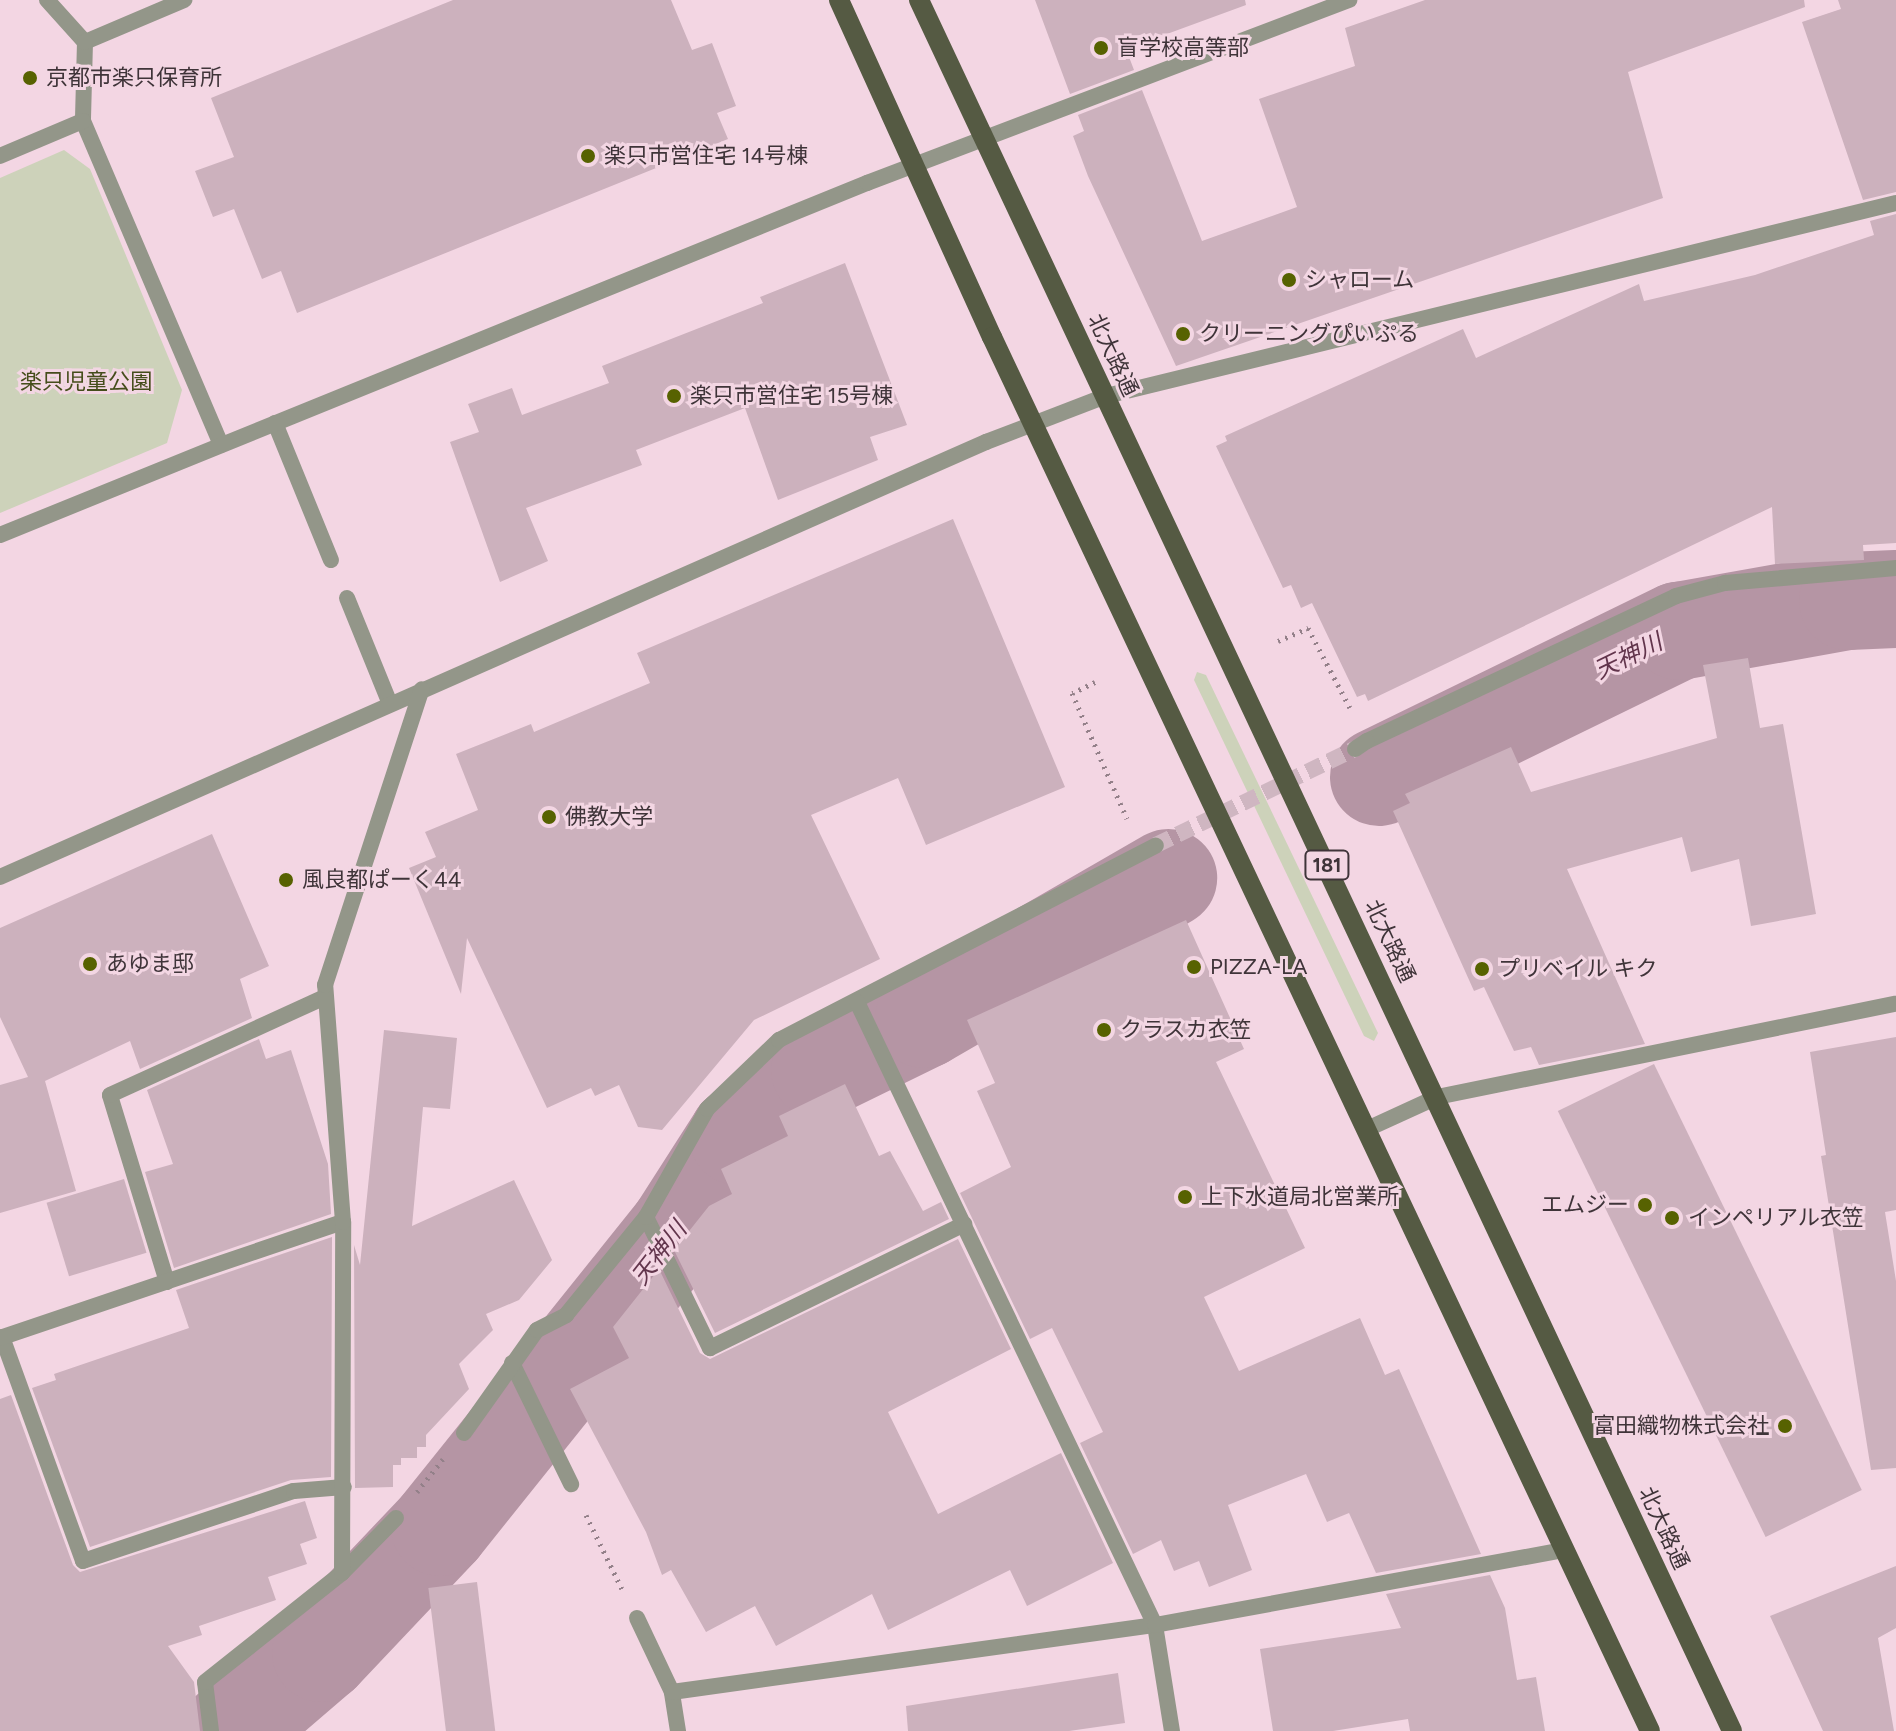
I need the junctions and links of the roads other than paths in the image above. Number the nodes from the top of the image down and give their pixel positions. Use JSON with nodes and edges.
{"nodes":[{"id":1,"x":47,"y":0,"type":"edge"},
{"id":2,"x":184,"y":0,"type":"edge"},
{"id":3,"x":839,"y":0,"type":"edge"},
{"id":4,"x":919,"y":0,"type":"edge"},
{"id":5,"x":1349,"y":0,"type":"edge"},
{"id":6,"x":85,"y":42,"type":"junction"},
{"id":7,"x":83,"y":121,"type":"junction"},
{"id":8,"x":983,"y":138,"type":"junction"},
{"id":9,"x":0,"y":156,"type":"edge"},
{"id":10,"x":912,"y":166,"type":"junction"},
{"id":11,"x":1896,"y":203,"type":"edge"},
{"id":12,"x":1106,"y":396,"type":"junction"},
{"id":13,"x":275,"y":423,"type":"junction"},
{"id":14,"x":1032,"y":423,"type":"junction"},
{"id":15,"x":221,"y":445,"type":"junction"},
{"id":16,"x":0,"y":535,"type":"edge"},
{"id":17,"x":331,"y":560,"type":"dead end"},
{"id":18,"x":1896,"y":568,"type":"edge"},
{"id":19,"x":347,"y":598,"type":"dead end"},
{"id":20,"x":422,"y":689,"type":"junction"},
{"id":21,"x":390,"y":704,"type":"junction"},
{"id":22,"x":1361,"y":745,"type":"tunnel mouth"},
{"id":23,"x":1149,"y":849,"type":"tunnel mouth"},
{"id":24,"x":0,"y":877,"type":"edge"},
{"id":25,"x":325,"y":997,"type":"junction"},
{"id":26,"x":857,"y":1002,"type":"junction"},
{"id":27,"x":1896,"y":1004,"type":"edge"},
{"id":28,"x":1437,"y":1097,"type":"junction"},
{"id":29,"x":1365,"y":1130,"type":"junction"},
{"id":30,"x":646,"y":1217,"type":"junction"},
{"id":31,"x":343,"y":1222,"type":"junction"},
{"id":32,"x":964,"y":1224,"type":"junction"},
{"id":33,"x":167,"y":1282,"type":"junction"},
{"id":34,"x":1,"y":1338,"type":"edge"},
{"id":35,"x":512,"y":1363,"type":"junction"},
{"id":36,"x":464,"y":1433,"type":"road end"},
{"id":37,"x":571,"y":1484,"type":"road end"},
{"id":38,"x":344,"y":1487,"type":"junction"},
{"id":39,"x":396,"y":1518,"type":"road end"},
{"id":40,"x":1564,"y":1550,"type":"junction"},
{"id":41,"x":342,"y":1573,"type":"junction"},
{"id":42,"x":637,"y":1618,"type":"road end"},
{"id":43,"x":1155,"y":1625,"type":"junction"},
{"id":44,"x":672,"y":1692,"type":"junction"},
{"id":45,"x":211,"y":1731,"type":"edge"},
{"id":46,"x":678,"y":1731,"type":"edge"},
{"id":47,"x":1172,"y":1731,"type":"edge"},
{"id":48,"x":1650,"y":1731,"type":"edge"},
{"id":49,"x":1732,"y":1731,"type":"edge"}],
"edges":[{"from":1,"to":6,"type":"street"},
{"from":2,"to":6,"type":"street"},
{"from":3,"to":10,"type":"main road"},
{"from":4,"to":8,"type":"main road","name":"北大路通","number":"181"},
{"from":5,"to":8,"type":"street"},
{"from":6,"to":7,"type":"street"},
{"from":7,"to":9,"type":"street"},
{"from":7,"to":15,"type":"street"},
{"from":8,"to":10,"type":"street"},
{"from":8,"to":12,"type":"main road","name":"北大路通","number":"181"},
{"from":10,"to":13,"type":"street"},
{"from":10,"to":14,"type":"main road"},
{"from":11,"to":12,"type":"street"},
{"from":12,"to":14,"type":"street"},
{"from":12,"to":28,"type":"main road","name":"北大路通","number":"181"},
{"from":13,"to":15,"type":"street"},
{"from":13,"to":17,"type":"street"},
{"from":14,"to":20,"type":"street"},
{"from":14,"to":29,"type":"main road"},
{"from":15,"to":16,"type":"street"},
{"from":18,"to":22,"type":"street"},
{"from":19,"to":21,"type":"street"},
{"from":20,"to":21,"type":"street"},
{"from":20,"to":25,"type":"street"},
{"from":21,"to":24,"type":"street"},
{"from":23,"to":26,"type":"street"},
{"from":25,"to":31,"type":"street"},
{"from":25,"to":33,"type":"street"},
{"from":26,"to":30,"type":"street"},
{"from":26,"to":32,"type":"street"},
{"from":27,"to":28,"type":"street"},
{"from":28,"to":29,"type":"street"},
{"from":28,"to":49,"type":"main road","name":"北大路通","number":"181"},
{"from":29,"to":40,"type":"main road"},
{"from":30,"to":32,"type":"street"},
{"from":30,"to":35,"type":"street"},
{"from":31,"to":33,"type":"street"},
{"from":31,"to":38,"type":"street"},
{"from":32,"to":43,"type":"street"},
{"from":33,"to":34,"type":"street"},
{"from":34,"to":38,"type":"street"},
{"from":35,"to":36,"type":"street"},
{"from":35,"to":37,"type":"street"},
{"from":38,"to":41,"type":"street"},
{"from":39,"to":41,"type":"street"},
{"from":40,"to":43,"type":"street"},
{"from":40,"to":48,"type":"main road"},
{"from":41,"to":45,"type":"street"},
{"from":42,"to":44,"type":"street"},
{"from":43,"to":44,"type":"street"},
{"from":43,"to":47,"type":"street"},
{"from":44,"to":46,"type":"street"}]}
